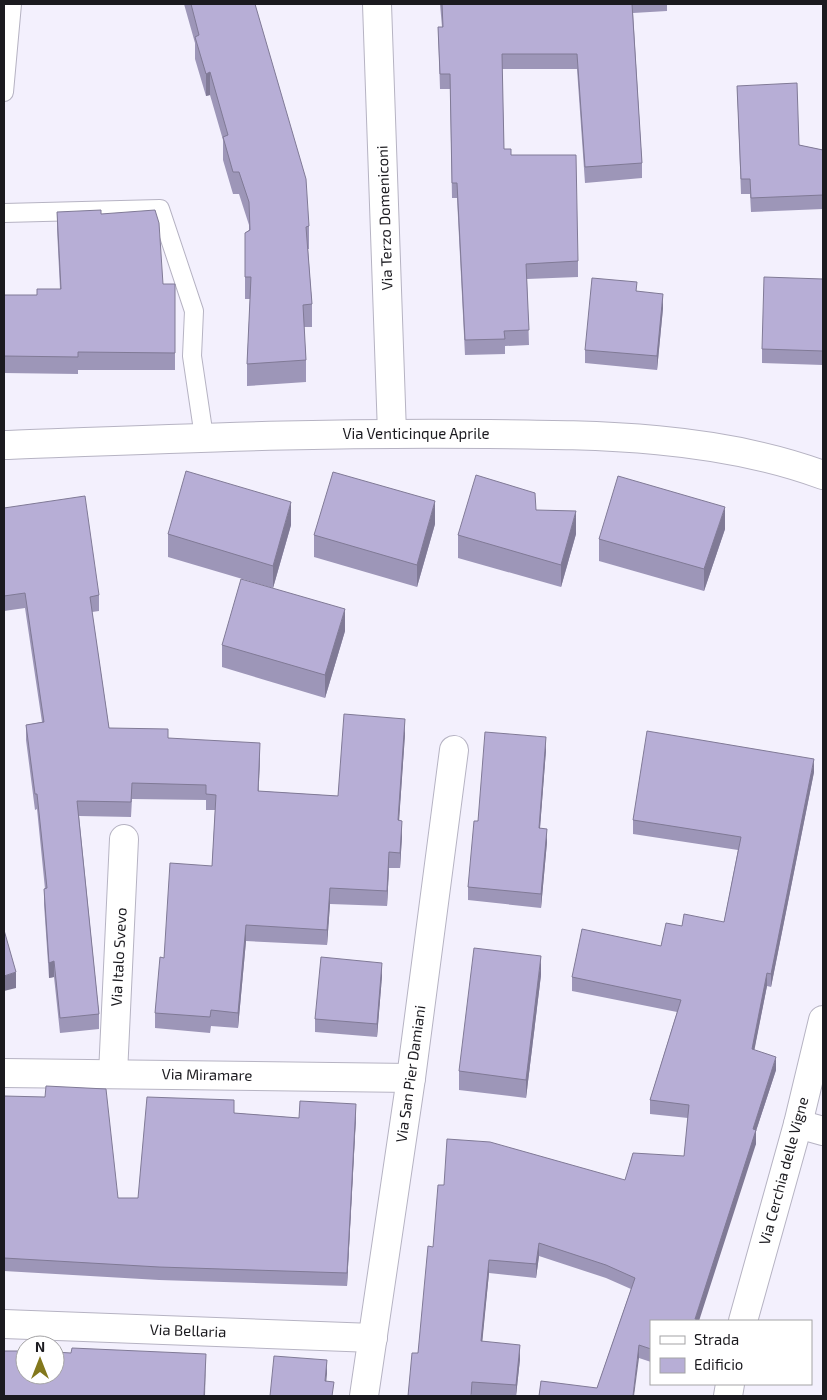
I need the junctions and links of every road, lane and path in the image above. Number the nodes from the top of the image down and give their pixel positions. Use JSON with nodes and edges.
{"nodes":[{"id":1,"x":12,"y":4,"type":"edge"},
{"id":2,"x":377,"y":4,"type":"edge"},
{"id":3,"x":4,"y":92,"type":"edge"},
{"id":4,"x":4,"y":213,"type":"edge"},
{"id":5,"x":392,"y":432,"type":"junction"},
{"id":6,"x":204,"y":437,"type":"junction"},
{"id":7,"x":4,"y":445,"type":"edge"},
{"id":8,"x":823,"y":475,"type":"edge"},
{"id":9,"x":454,"y":750,"type":"dead end"},
{"id":10,"x":124,"y":839,"type":"dead end"},
{"id":11,"x":823,"y":1020,"type":"edge"},
{"id":12,"x":4,"y":1072,"type":"edge"},
{"id":13,"x":113,"y":1074,"type":"junction"},
{"id":14,"x":411,"y":1078,"type":"junction"},
{"id":15,"x":810,"y":1128,"type":"edge"},
{"id":16,"x":743,"y":1320,"type":"edge"},
{"id":17,"x":4,"y":1324,"type":"edge"},
{"id":18,"x":373,"y":1338,"type":"junction"},
{"id":19,"x":364,"y":1396,"type":"edge"}],
"edges":[{"from":1,"to":3,"type":"lane"},
{"from":2,"to":5,"type":"street","name":"Via Terzo Domeniconi"},
{"from":4,"to":6,"type":"lane"},
{"from":5,"to":6,"type":"street","name":"Via Venticinque Aprile"},
{"from":5,"to":8,"type":"street","name":"Via Venticinque Aprile"},
{"from":6,"to":7,"type":"street","name":"Via Venticinque Aprile"},
{"from":9,"to":14,"type":"street","name":"Via San Pier Damiani"},
{"from":10,"to":13,"type":"street","name":"Via Italo Svevo"},
{"from":11,"to":15,"type":"street","name":"Via Cerchia delle Vigne"},
{"from":12,"to":13,"type":"street","name":"Via Miramare"},
{"from":13,"to":14,"type":"street","name":"Via Miramare"},
{"from":14,"to":18,"type":"street","name":"Via San Pier Damiani"},
{"from":15,"to":16,"type":"street","name":"Via Cerchia delle Vigne"},
{"from":17,"to":18,"type":"street","name":"Via Bellaria"},
{"from":18,"to":19,"type":"street","name":"Via San Pier Damiani"}]}
